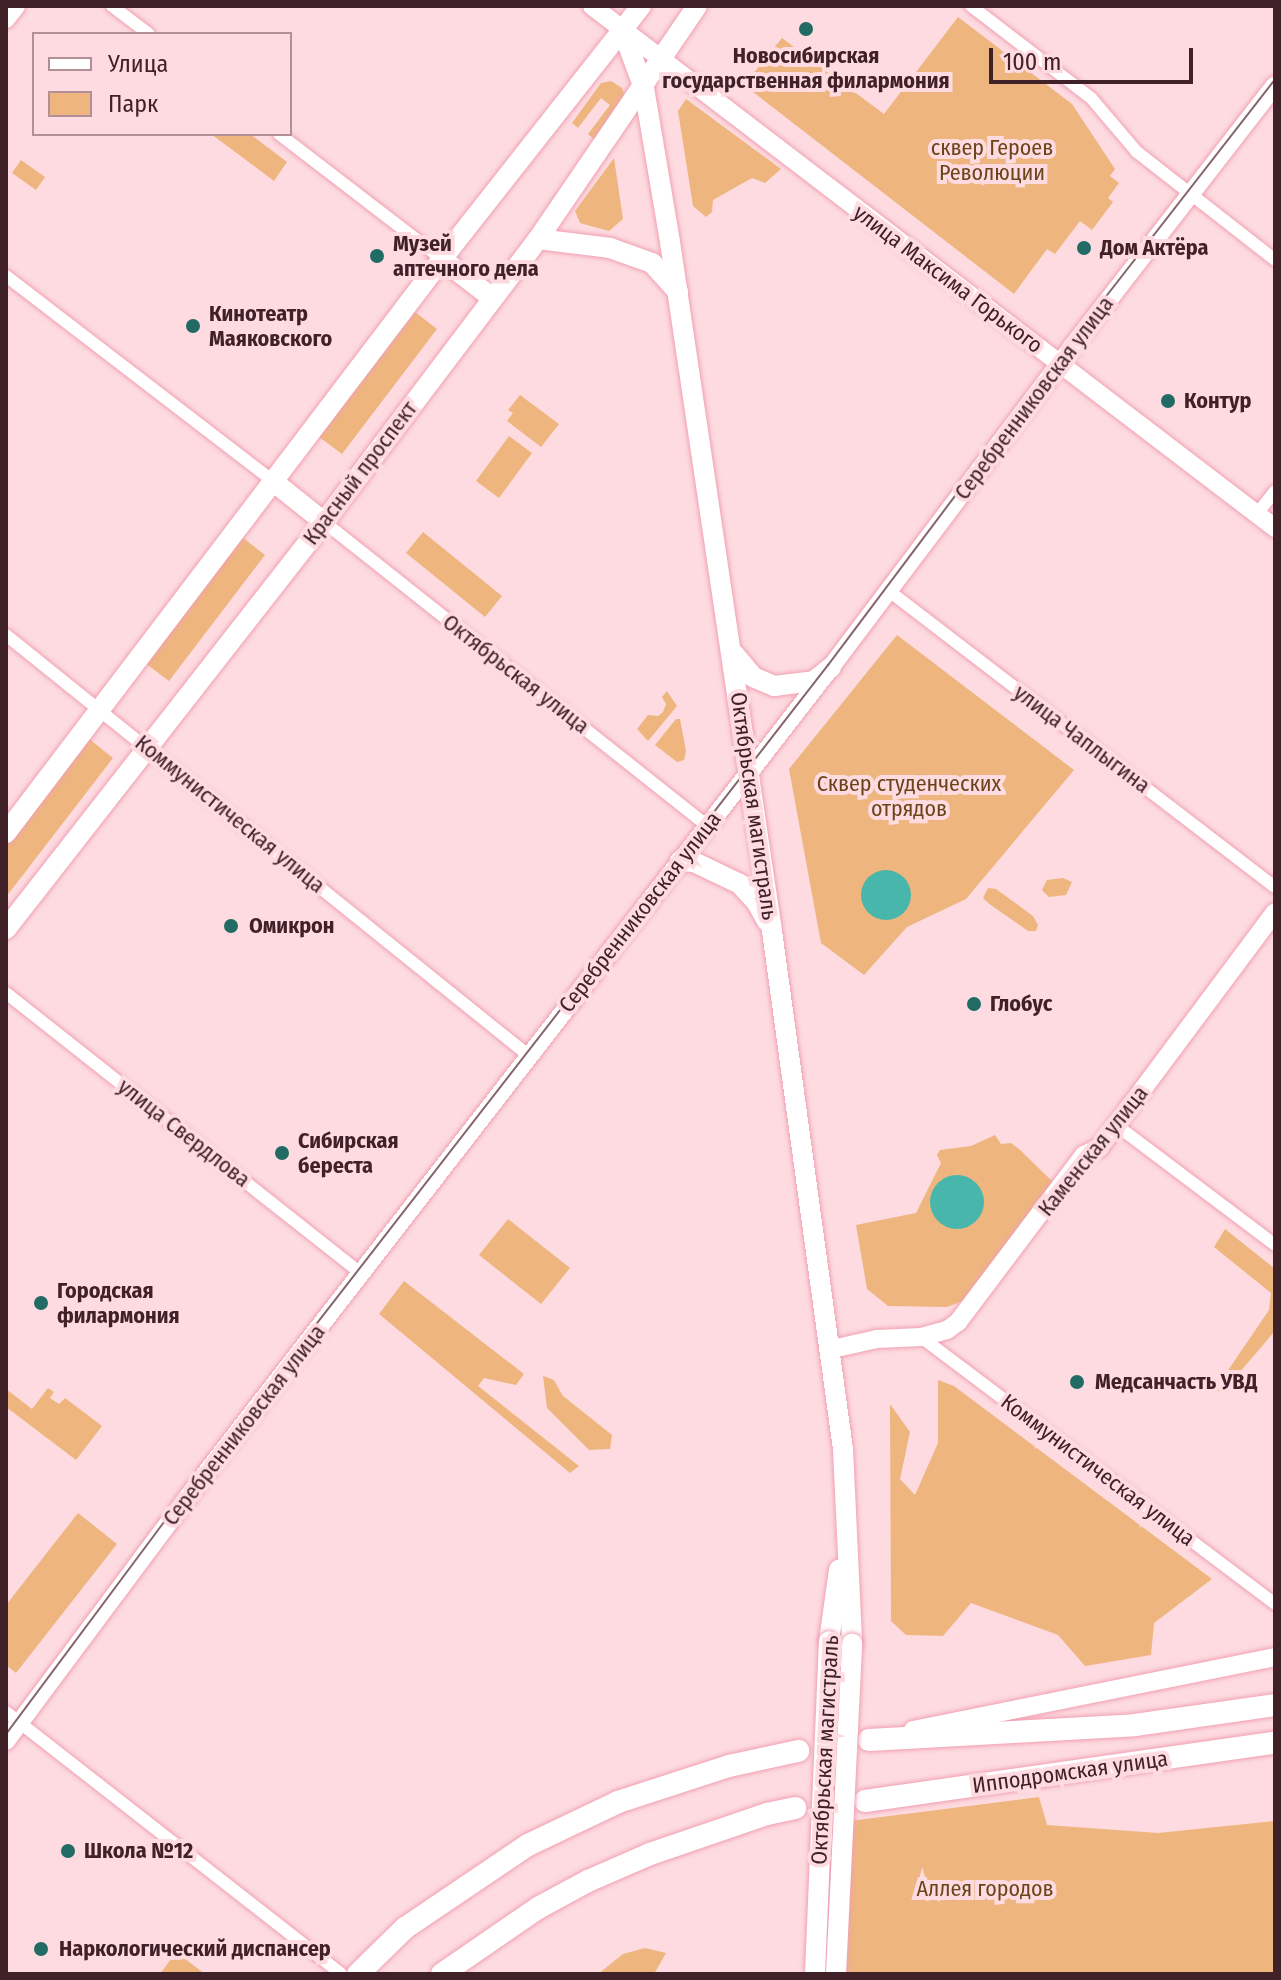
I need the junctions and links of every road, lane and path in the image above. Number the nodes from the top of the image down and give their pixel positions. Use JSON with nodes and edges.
{"nodes":[{"id":1,"x":16,"y":6,"type":"edge"},
{"id":2,"x":112,"y":6,"type":"edge"},
{"id":3,"x":592,"y":6,"type":"edge"},
{"id":4,"x":641,"y":6,"type":"edge"},
{"id":5,"x":697,"y":6,"type":"edge"},
{"id":6,"x":971,"y":6,"type":"edge"},
{"id":7,"x":6,"y":19,"type":"edge"},
{"id":8,"x":622,"y":29,"type":"junction"},
{"id":9,"x":146,"y":32,"type":"edge"},
{"id":10,"x":661,"y":58,"type":"junction"},
{"id":11,"x":1275,"y":85,"type":"edge"},
{"id":12,"x":644,"y":88,"type":"junction"},
{"id":13,"x":282,"y":136,"type":"edge"},
{"id":14,"x":1189,"y":194,"type":"junction"},
{"id":15,"x":538,"y":239,"type":"junction"},
{"id":16,"x":442,"y":259,"type":"junction"},
{"id":17,"x":1275,"y":260,"type":"edge"},
{"id":18,"x":6,"y":276,"type":"edge"},
{"id":19,"x":678,"y":292,"type":"junction"},
{"id":20,"x":491,"y":297,"type":"junction"},
{"id":21,"x":1060,"y":364,"type":"junction"},
{"id":22,"x":274,"y":482,"type":"junction"},
{"id":23,"x":1275,"y":491,"type":"edge"},
{"id":24,"x":1257,"y":514,"type":"junction"},
{"id":25,"x":324,"y":522,"type":"junction"},
{"id":26,"x":1275,"y":528,"type":"edge"},
{"id":27,"x":889,"y":591,"type":"junction"},
{"id":28,"x":6,"y":635,"type":"edge"},
{"id":29,"x":730,"y":647,"type":"junction"},
{"id":30,"x":831,"y":667,"type":"junction"},
{"id":31,"x":98,"y":708,"type":"junction"},
{"id":32,"x":147,"y":747,"type":"junction"},
{"id":33,"x":750,"y":772,"type":"junction"},
{"id":34,"x":707,"y":826,"type":"junction"},
{"id":35,"x":6,"y":833,"type":"edge"},
{"id":36,"x":680,"y":861,"type":"junction"},
{"id":37,"x":1275,"y":887,"type":"edge"},
{"id":38,"x":1275,"y":912,"type":"edge"},
{"id":39,"x":6,"y":929,"type":"edge"},
{"id":40,"x":772,"y":931,"type":"junction"},
{"id":41,"x":6,"y":993,"type":"edge"},
{"id":42,"x":528,"y":1055,"type":"junction"},
{"id":43,"x":1116,"y":1125,"type":"junction"},
{"id":44,"x":1275,"y":1245,"type":"edge"},
{"id":45,"x":361,"y":1273,"type":"junction"},
{"id":46,"x":921,"y":1337,"type":"junction"},
{"id":47,"x":832,"y":1349,"type":"junction"},
{"id":48,"x":845,"y":1527,"type":"junction"},
{"id":49,"x":1275,"y":1604,"type":"edge"},
{"id":50,"x":1275,"y":1657,"type":"edge"},
{"id":51,"x":1275,"y":1705,"type":"edge"},
{"id":52,"x":13,"y":1718,"type":"edge"},
{"id":53,"x":869,"y":1740,"type":"joint"},
{"id":54,"x":6,"y":1741,"type":"edge"},
{"id":55,"x":1275,"y":1743,"type":"edge"},
{"id":56,"x":798,"y":1751,"type":"dead end"},
{"id":57,"x":865,"y":1801,"type":"dead end"},
{"id":58,"x":795,"y":1808,"type":"dead end"},
{"id":59,"x":341,"y":1974,"type":"edge"},
{"id":60,"x":358,"y":1974,"type":"edge"},
{"id":61,"x":442,"y":1974,"type":"edge"},
{"id":62,"x":815,"y":1974,"type":"edge"},
{"id":63,"x":836,"y":1974,"type":"edge"}],
"edges":[{"from":1,"to":7,"type":"street"},
{"from":2,"to":9,"type":"street"},
{"from":3,"to":8,"type":"street"},
{"from":4,"to":8,"type":"main road"},
{"from":5,"to":10,"type":"main road","name":"Красный проспект"},
{"from":6,"to":14,"type":"street"},
{"from":8,"to":10,"type":"street","name":"улица Максима Горького"},
{"from":8,"to":12,"type":"main road","name":"Октябрьская магистраль"},
{"from":8,"to":16,"type":"main road"},
{"from":10,"to":12,"type":"main road","name":"Красный проспект"},
{"from":10,"to":21,"type":"street","name":"улица Максима Горького"},
{"from":11,"to":14,"type":"street","name":"Серебренниковская улица"},
{"from":12,"to":15,"type":"main road","name":"Красный проспект"},
{"from":12,"to":19,"type":"main road","name":"Октябрьская магистраль"},
{"from":13,"to":16,"type":"street"},
{"from":14,"to":17,"type":"street"},
{"from":14,"to":21,"type":"street","name":"Серебренниковская улица"},
{"from":15,"to":19,"type":"main road"},
{"from":15,"to":20,"type":"main road","name":"Красный проспект"},
{"from":16,"to":20,"type":"main road"},
{"from":16,"to":22,"type":"main road"},
{"from":18,"to":22,"type":"street"},
{"from":19,"to":29,"type":"main road","name":"Октябрьская магистраль"},
{"from":20,"to":25,"type":"main road","name":"Красный проспект"},
{"from":21,"to":24,"type":"street","name":"улица Максима Горького"},
{"from":21,"to":27,"type":"street","name":"Серебренниковская улица"},
{"from":22,"to":25,"type":"main road"},
{"from":22,"to":31,"type":"main road"},
{"from":23,"to":24,"type":"street"},
{"from":24,"to":26,"type":"street","name":"улица Максима Горького"},
{"from":25,"to":32,"type":"main road","name":"Красный проспект"},
{"from":25,"to":34,"type":"street","name":"Октябрьская улица"},
{"from":27,"to":30,"type":"street","name":"Серебренниковская улица"},
{"from":27,"to":37,"type":"street","name":"улица Чаплыгина"},
{"from":28,"to":31,"type":"street","name":"Коммунистическая улица"},
{"from":29,"to":30,"type":"main road"},
{"from":29,"to":33,"type":"main road","name":"Октябрьская магистраль"},
{"from":30,"to":33,"type":"street","name":"Серебренниковская улица"},
{"from":31,"to":32,"type":"street","name":"Коммунистическая улица"},
{"from":31,"to":35,"type":"main road"},
{"from":32,"to":39,"type":"main road","name":"Красный проспект"},
{"from":32,"to":42,"type":"street","name":"Коммунистическая улица"},
{"from":33,"to":34,"type":"street","name":"Серебренниковская улица"},
{"from":33,"to":40,"type":"main road","name":"Октябрьская магистраль"},
{"from":34,"to":36,"type":"street","name":"Серебренниковская улица"},
{"from":36,"to":40,"type":"main road"},
{"from":36,"to":42,"type":"street","name":"Серебренниковская улица"},
{"from":38,"to":43,"type":"street","name":"Каменская улица"},
{"from":40,"to":47,"type":"main road","name":"Октябрьская магистраль"},
{"from":41,"to":45,"type":"street","name":"улица Свердлова"},
{"from":42,"to":45,"type":"street","name":"Серебренниковская улица"},
{"from":43,"to":44,"type":"street"},
{"from":43,"to":46,"type":"street","name":"Каменская улица"},
{"from":45,"to":52,"type":"street","name":"Серебренниковская улица"},
{"from":46,"to":47,"type":"street","name":"Каменская улица"},
{"from":46,"to":49,"type":"street","name":"Коммунистическая улица"},
{"from":47,"to":48,"type":"main road","name":"Октябрьская магистраль"},
{"from":48,"to":62,"type":"main road","name":"Октябрьская магистраль","bridge":true},
{"from":48,"to":63,"type":"main road","name":"Октябрьская магистраль","bridge":true},
{"from":50,"to":53,"type":"street"},
{"from":51,"to":53,"type":"highway","name":"Ипподромская улица"},
{"from":52,"to":54,"type":"street","name":"Серебренниковская улица"},
{"from":52,"to":59,"type":"street"},
{"from":55,"to":57,"type":"highway","name":"Ипподромская улица"},
{"from":56,"to":60,"type":"highway"},
{"from":58,"to":61,"type":"highway"}]}
